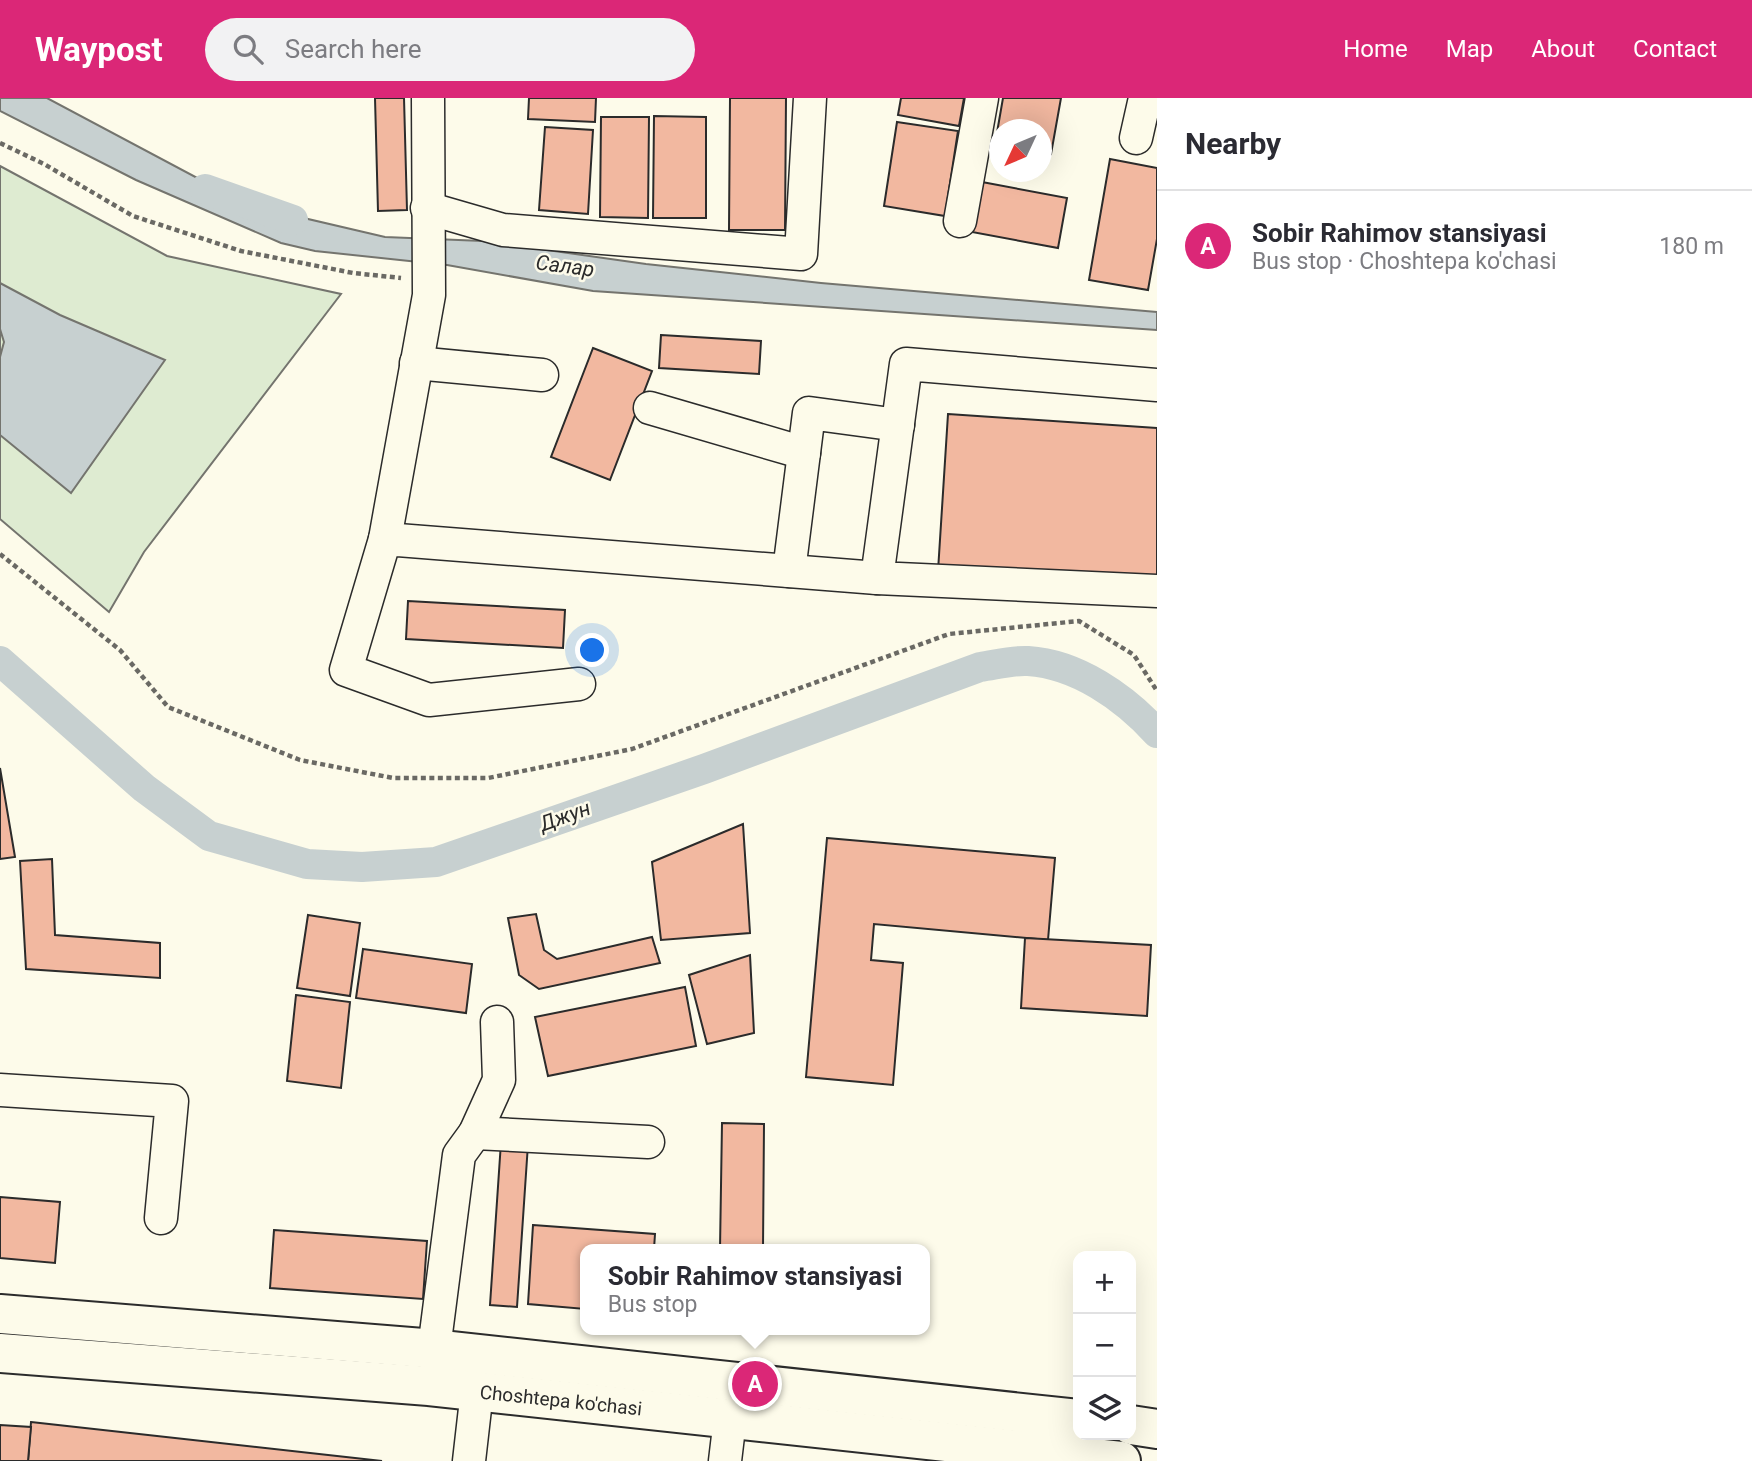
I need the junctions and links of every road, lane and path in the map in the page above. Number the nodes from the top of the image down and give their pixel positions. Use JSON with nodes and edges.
{"nodes":[{"id":1,"x":428,"y":98,"type":"edge"},
{"id":2,"x":810,"y":98,"type":"edge"},
{"id":3,"x":982,"y":98,"type":"edge"},
{"id":4,"x":1145,"y":98,"type":"edge"},
{"id":5,"x":1136,"y":138,"type":"dead end"},
{"id":6,"x":0,"y":143,"type":"edge"},
{"id":7,"x":427,"y":217,"type":"junction"},
{"id":8,"x":960,"y":221,"type":"dead end"},
{"id":9,"x":419,"y":281,"type":"junction"},
{"id":10,"x":416,"y":363,"type":"junction"},
{"id":11,"x":542,"y":375,"type":"dead end"},
{"id":12,"x":1157,"y":386,"type":"edge"},
{"id":13,"x":650,"y":408,"type":"dead end"},
{"id":14,"x":898,"y":425,"type":"junction"},
{"id":15,"x":804,"y":453,"type":"junction"},
{"id":16,"x":385,"y":539,"type":"junction"},
{"id":17,"x":789,"y":571,"type":"junction"},
{"id":18,"x":877,"y":578,"type":"junction"},
{"id":19,"x":1157,"y":591,"type":"edge"},
{"id":20,"x":579,"y":684,"type":"dead end"},
{"id":21,"x":497,"y":1023,"type":"dead end"},
{"id":22,"x":0,"y":1090,"type":"edge"},
{"id":23,"x":475,"y":1133,"type":"junction"},
{"id":24,"x":648,"y":1142,"type":"dead end"},
{"id":25,"x":161,"y":1218,"type":"dead end"},
{"id":26,"x":0,"y":1314,"type":"edge"},
{"id":27,"x":434,"y":1349,"type":"junction"},
{"id":28,"x":0,"y":1353,"type":"edge"},
{"id":29,"x":477,"y":1391,"type":"junction"},
{"id":30,"x":1073,"y":1418,"type":"edge"},
{"id":31,"x":730,"y":1419,"type":"junction"},
{"id":32,"x":1136,"y":1426,"type":"edge"},
{"id":33,"x":1157,"y":1429,"type":"edge"},
{"id":34,"x":469,"y":1461,"type":"edge"},
{"id":35,"x":725,"y":1461,"type":"edge"},
{"id":36,"x":1121,"y":1461,"type":"edge"}],
"edges":[{"from":1,"to":7,"type":"street"},
{"from":2,"to":7,"type":"street"},
{"from":3,"to":8,"type":"street"},
{"from":4,"to":5,"type":"street"},
{"from":6,"to":9,"type":"path"},
{"from":7,"to":9,"type":"street"},
{"from":9,"to":10,"type":"street"},
{"from":10,"to":11,"type":"street"},
{"from":10,"to":16,"type":"street"},
{"from":12,"to":14,"type":"street"},
{"from":13,"to":15,"type":"street"},
{"from":14,"to":15,"type":"street"},
{"from":14,"to":18,"type":"street"},
{"from":15,"to":17,"type":"street"},
{"from":16,"to":17,"type":"street"},
{"from":16,"to":20,"type":"street"},
{"from":17,"to":18,"type":"street"},
{"from":18,"to":19,"type":"street"},
{"from":21,"to":23,"type":"street"},
{"from":22,"to":25,"type":"street"},
{"from":23,"to":24,"type":"street"},
{"from":23,"to":27,"type":"street"},
{"from":26,"to":27,"type":"main road","name":"Choshtepa ko'chasi"},
{"from":27,"to":30,"type":"main road","name":"Choshtepa ko'chasi"},
{"from":28,"to":29,"type":"main road","name":"Choshtepa ko'chasi"},
{"from":29,"to":31,"type":"main road","name":"Choshtepa ko'chasi"},
{"from":29,"to":34,"type":"street"},
{"from":31,"to":35,"type":"street"},
{"from":31,"to":36,"type":"main road","name":"Choshtepa ko'chasi"},
{"from":32,"to":33,"type":"main road"}]}
